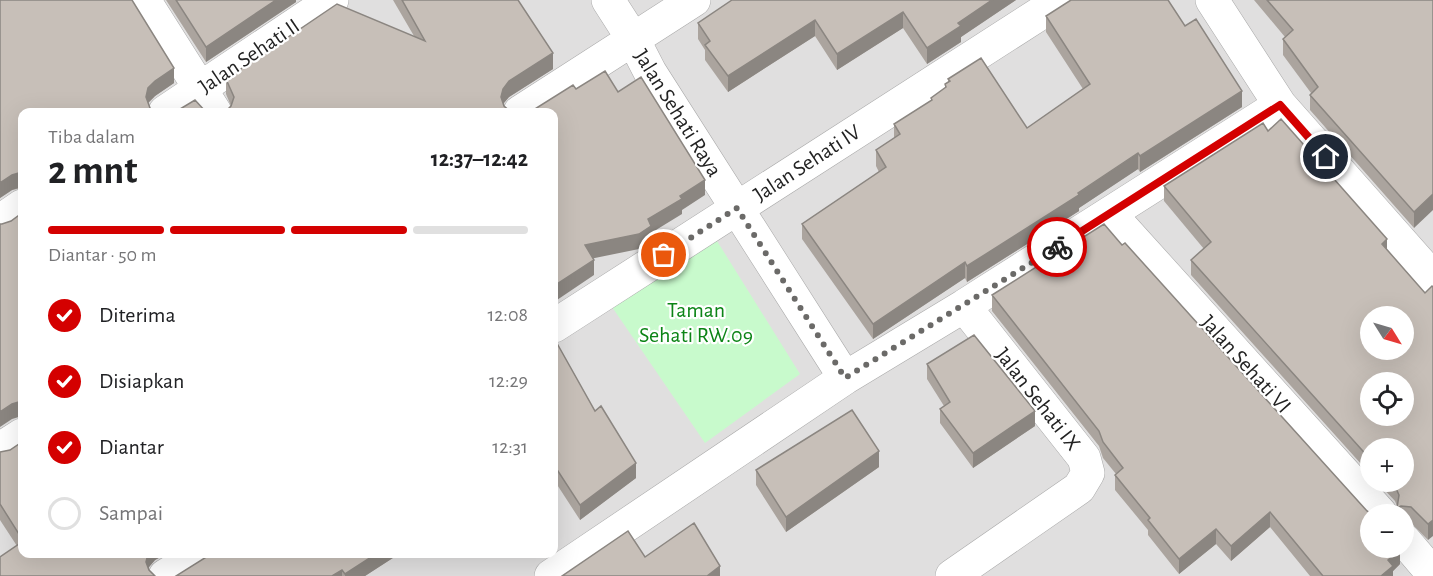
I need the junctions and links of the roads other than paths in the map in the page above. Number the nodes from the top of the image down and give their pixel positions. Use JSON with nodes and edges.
{"nodes":[{"id":1,"x":144,"y":0,"type":"edge"},
{"id":2,"x":332,"y":0,"type":"edge"},
{"id":3,"x":608,"y":0,"type":"edge"},
{"id":4,"x":694,"y":0,"type":"edge"},
{"id":5,"x":1061,"y":0,"type":"edge"},
{"id":6,"x":1212,"y":0,"type":"edge"},
{"id":7,"x":633,"y":39,"type":"junction"},
{"id":8,"x":207,"y":101,"type":"edge"},
{"id":9,"x":1280,"y":105,"type":"junction"},
{"id":10,"x":180,"y":108,"type":"edge"},
{"id":11,"x":526,"y":108,"type":"edge"},
{"id":12,"x":737,"y":208,"type":"junction"},
{"id":13,"x":18,"y":209,"type":"edge"},
{"id":14,"x":1110,"y":213,"type":"junction"},
{"id":15,"x":0,"y":221,"type":"edge"},
{"id":16,"x":1433,"y":278,"type":"edge"},
{"id":17,"x":964,"y":306,"type":"junction"},
{"id":18,"x":558,"y":323,"type":"edge"},
{"id":19,"x":845,"y":378,"type":"junction"},
{"id":20,"x":18,"y":438,"type":"edge"},
{"id":21,"x":0,"y":449,"type":"edge"},
{"id":22,"x":1372,"y":504,"type":"edge"},
{"id":23,"x":194,"y":558,"type":"edge"},
{"id":24,"x":165,"y":576,"type":"edge"},
{"id":25,"x":551,"y":576,"type":"edge"},
{"id":26,"x":952,"y":576,"type":"edge"}],
"edges":[{"from":1,"to":8,"type":"street"},
{"from":2,"to":8,"type":"street","name":"Jalan Sehati II"},
{"from":3,"to":7,"type":"street","name":"Jalan Sehati Raya"},
{"from":4,"to":7,"type":"street"},
{"from":5,"to":12,"type":"street","name":"Jalan Sehati IV"},
{"from":6,"to":9,"type":"street"},
{"from":7,"to":11,"type":"street"},
{"from":7,"to":12,"type":"street","name":"Jalan Sehati Raya"},
{"from":8,"to":10,"type":"street","name":"Jalan Sehati II"},
{"from":9,"to":14,"type":"street"},
{"from":9,"to":16,"type":"street"},
{"from":12,"to":18,"type":"street","name":"Jalan Sehati IV"},
{"from":12,"to":19,"type":"street","name":"Jalan Sehati Raya"},
{"from":13,"to":15,"type":"street"},
{"from":14,"to":17,"type":"street"},
{"from":14,"to":22,"type":"street","name":"Jalan Sehati VI"},
{"from":17,"to":19,"type":"street"},
{"from":17,"to":26,"type":"street","name":"Jalan Sehati IX"},
{"from":19,"to":25,"type":"street"},
{"from":20,"to":21,"type":"street"},
{"from":23,"to":24,"type":"street"}]}
